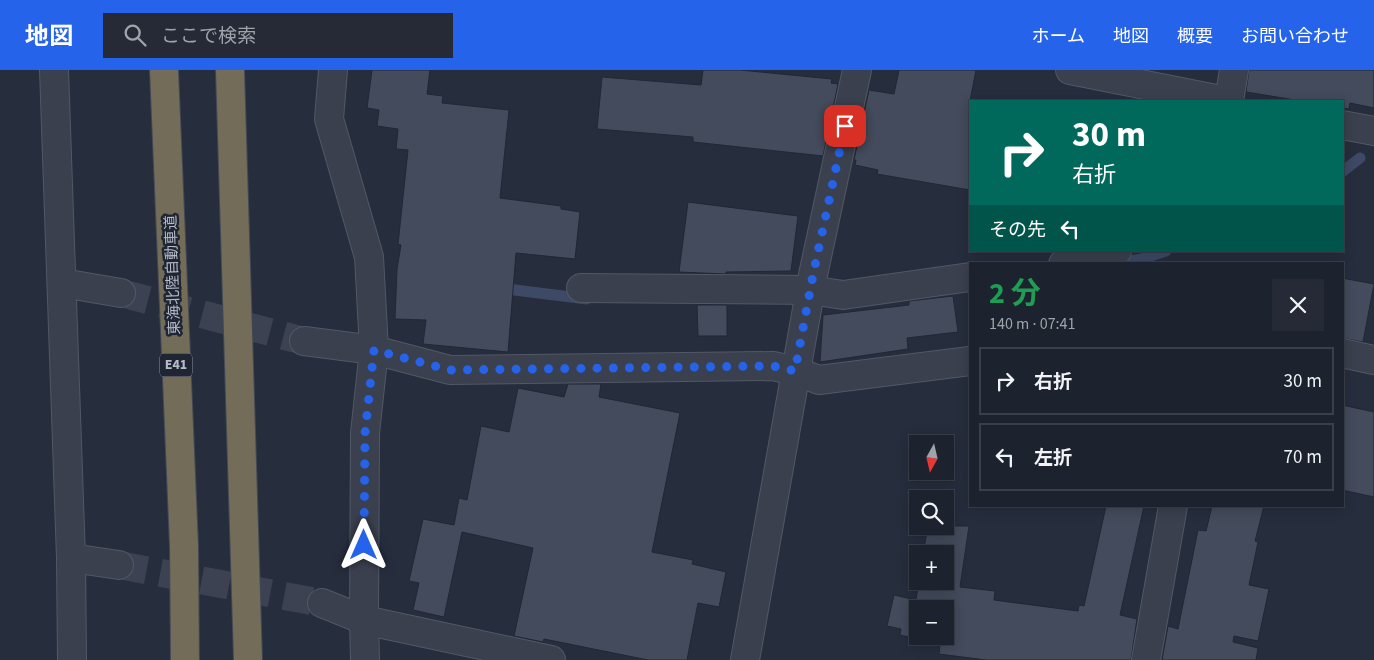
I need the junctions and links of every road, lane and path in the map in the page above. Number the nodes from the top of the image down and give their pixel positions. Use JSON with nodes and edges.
{"nodes":[{"id":1,"x":54,"y":70,"type":"edge"},
{"id":2,"x":164,"y":70,"type":"edge"},
{"id":3,"x":230,"y":70,"type":"edge"},
{"id":4,"x":333,"y":70,"type":"edge"},
{"id":5,"x":857,"y":70,"type":"edge"},
{"id":6,"x":1070,"y":70,"type":"edge"},
{"id":7,"x":1234,"y":70,"type":"edge"},
{"id":8,"x":1222,"y":100,"type":"edge"},
{"id":9,"x":1227,"y":100,"type":"edge"},
{"id":10,"x":1344,"y":125,"type":"edge"},
{"id":11,"x":1374,"y":131,"type":"edge"},
{"id":12,"x":1113,"y":252,"type":"edge"},
{"id":13,"x":1071,"y":262,"type":"edge"},
{"id":14,"x":969,"y":277,"type":"edge"},
{"id":15,"x":62,"y":282,"type":"junction"},
{"id":16,"x":581,"y":288,"type":"dead end"},
{"id":17,"x":810,"y":290,"type":"junction"},
{"id":18,"x":121,"y":293,"type":"tunnel mouth"},
{"id":19,"x":304,"y":341,"type":"tunnel mouth"},
{"id":20,"x":374,"y":350,"type":"junction"},
{"id":21,"x":1344,"y":353,"type":"edge"},
{"id":22,"x":1374,"y":360,"type":"edge"},
{"id":23,"x":969,"y":361,"type":"edge"},
{"id":24,"x":795,"y":371,"type":"junction"},
{"id":25,"x":1173,"y":507,"type":"edge"},
{"id":26,"x":71,"y":558,"type":"junction"},
{"id":27,"x":119,"y":565,"type":"tunnel mouth"},
{"id":28,"x":322,"y":604,"type":"tunnel mouth"},
{"id":29,"x":364,"y":620,"type":"junction"},
{"id":30,"x":72,"y":660,"type":"edge"},
{"id":31,"x":185,"y":660,"type":"edge"},
{"id":32,"x":248,"y":660,"type":"edge"},
{"id":33,"x":365,"y":660,"type":"edge"},
{"id":34,"x":551,"y":660,"type":"edge"},
{"id":35,"x":745,"y":660,"type":"edge"},
{"id":36,"x":1146,"y":660,"type":"edge"}],
"edges":[{"from":1,"to":15,"type":"street"},
{"from":2,"to":31,"type":"highway","name":"東海北陸自動車道","number":"E41"},
{"from":3,"to":32,"type":"highway"},
{"from":4,"to":20,"type":"street"},
{"from":5,"to":17,"type":"street"},
{"from":6,"to":8,"type":"street"},
{"from":7,"to":9,"type":"street"},
{"from":10,"to":11,"type":"street"},
{"from":12,"to":13,"type":"street"},
{"from":14,"to":17,"type":"street"},
{"from":15,"to":18,"type":"street"},
{"from":15,"to":26,"type":"street"},
{"from":16,"to":17,"type":"street"},
{"from":17,"to":24,"type":"street"},
{"from":19,"to":20,"type":"street"},
{"from":20,"to":24,"type":"street"},
{"from":20,"to":29,"type":"street"},
{"from":21,"to":22,"type":"street"},
{"from":23,"to":24,"type":"street"},
{"from":24,"to":35,"type":"street"},
{"from":25,"to":36,"type":"street"},
{"from":26,"to":27,"type":"street"},
{"from":26,"to":30,"type":"street"},
{"from":28,"to":29,"type":"street"},
{"from":29,"to":33,"type":"street"},
{"from":29,"to":34,"type":"street"}]}
